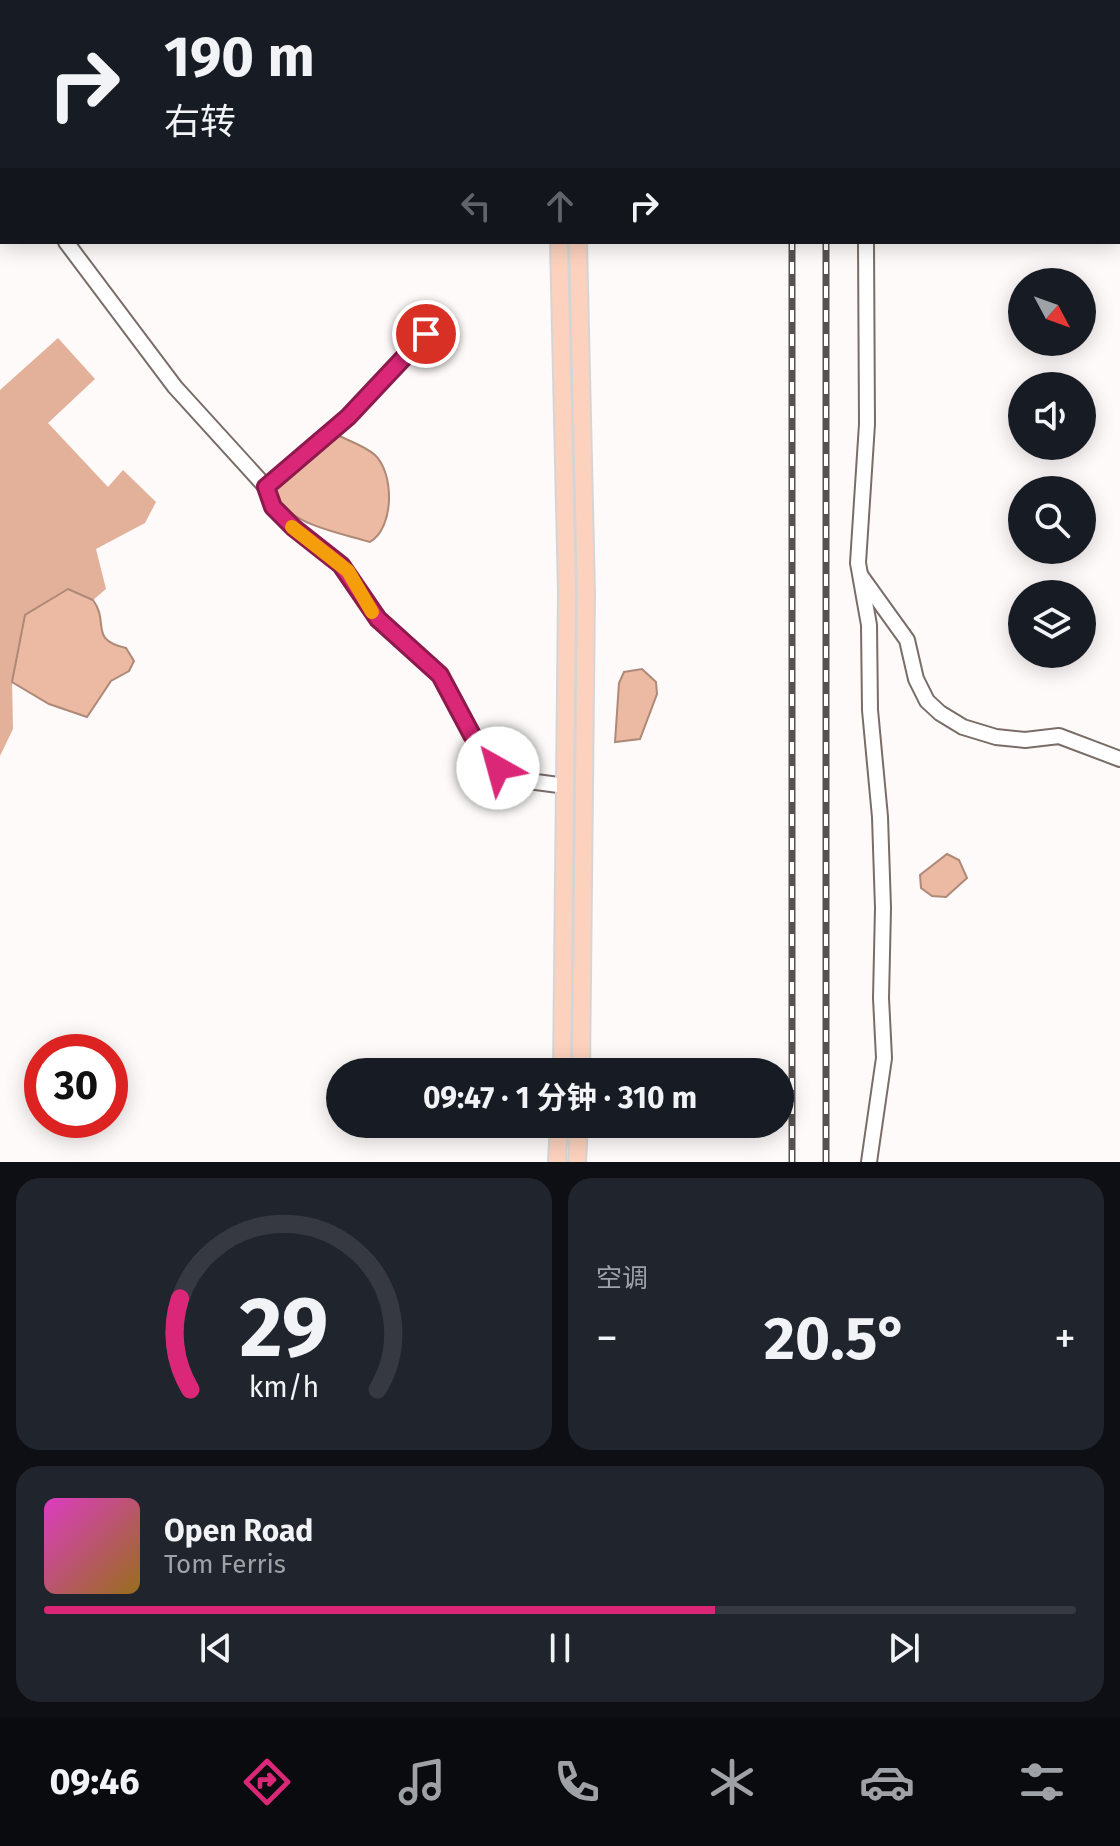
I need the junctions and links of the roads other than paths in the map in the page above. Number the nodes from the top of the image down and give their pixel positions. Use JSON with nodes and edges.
{"nodes":[{"id":1,"x":68,"y":244,"type":"edge"},
{"id":2,"x":559,"y":244,"type":"edge"},
{"id":3,"x":578,"y":244,"type":"edge"},
{"id":4,"x":866,"y":244,"type":"edge"},
{"id":5,"x":426,"y":334,"type":"dead end"},
{"id":6,"x":266,"y":487,"type":"junction"},
{"id":7,"x":860,"y":575,"type":"junction"},
{"id":8,"x":1120,"y":759,"type":"edge"},
{"id":9,"x":566,"y":786,"type":"junction"},
{"id":10,"x":562,"y":1058,"type":"edge"},
{"id":11,"x":581,"y":1058,"type":"edge"},
{"id":12,"x":558,"y":1138,"type":"edge"},
{"id":13,"x":578,"y":1138,"type":"edge"},
{"id":14,"x":557,"y":1162,"type":"edge"},
{"id":15,"x":577,"y":1162,"type":"edge"},
{"id":16,"x":869,"y":1162,"type":"edge"}],
"edges":[{"from":1,"to":6,"type":"street"},
{"from":2,"to":9,"type":"main road"},
{"from":3,"to":11,"type":"main road"},
{"from":4,"to":7,"type":"street"},
{"from":5,"to":6,"type":"street"},
{"from":6,"to":9,"type":"street"},
{"from":7,"to":8,"type":"street"},
{"from":7,"to":16,"type":"street"},
{"from":9,"to":10,"type":"main road"},
{"from":12,"to":14,"type":"main road"},
{"from":13,"to":15,"type":"main road"}]}
